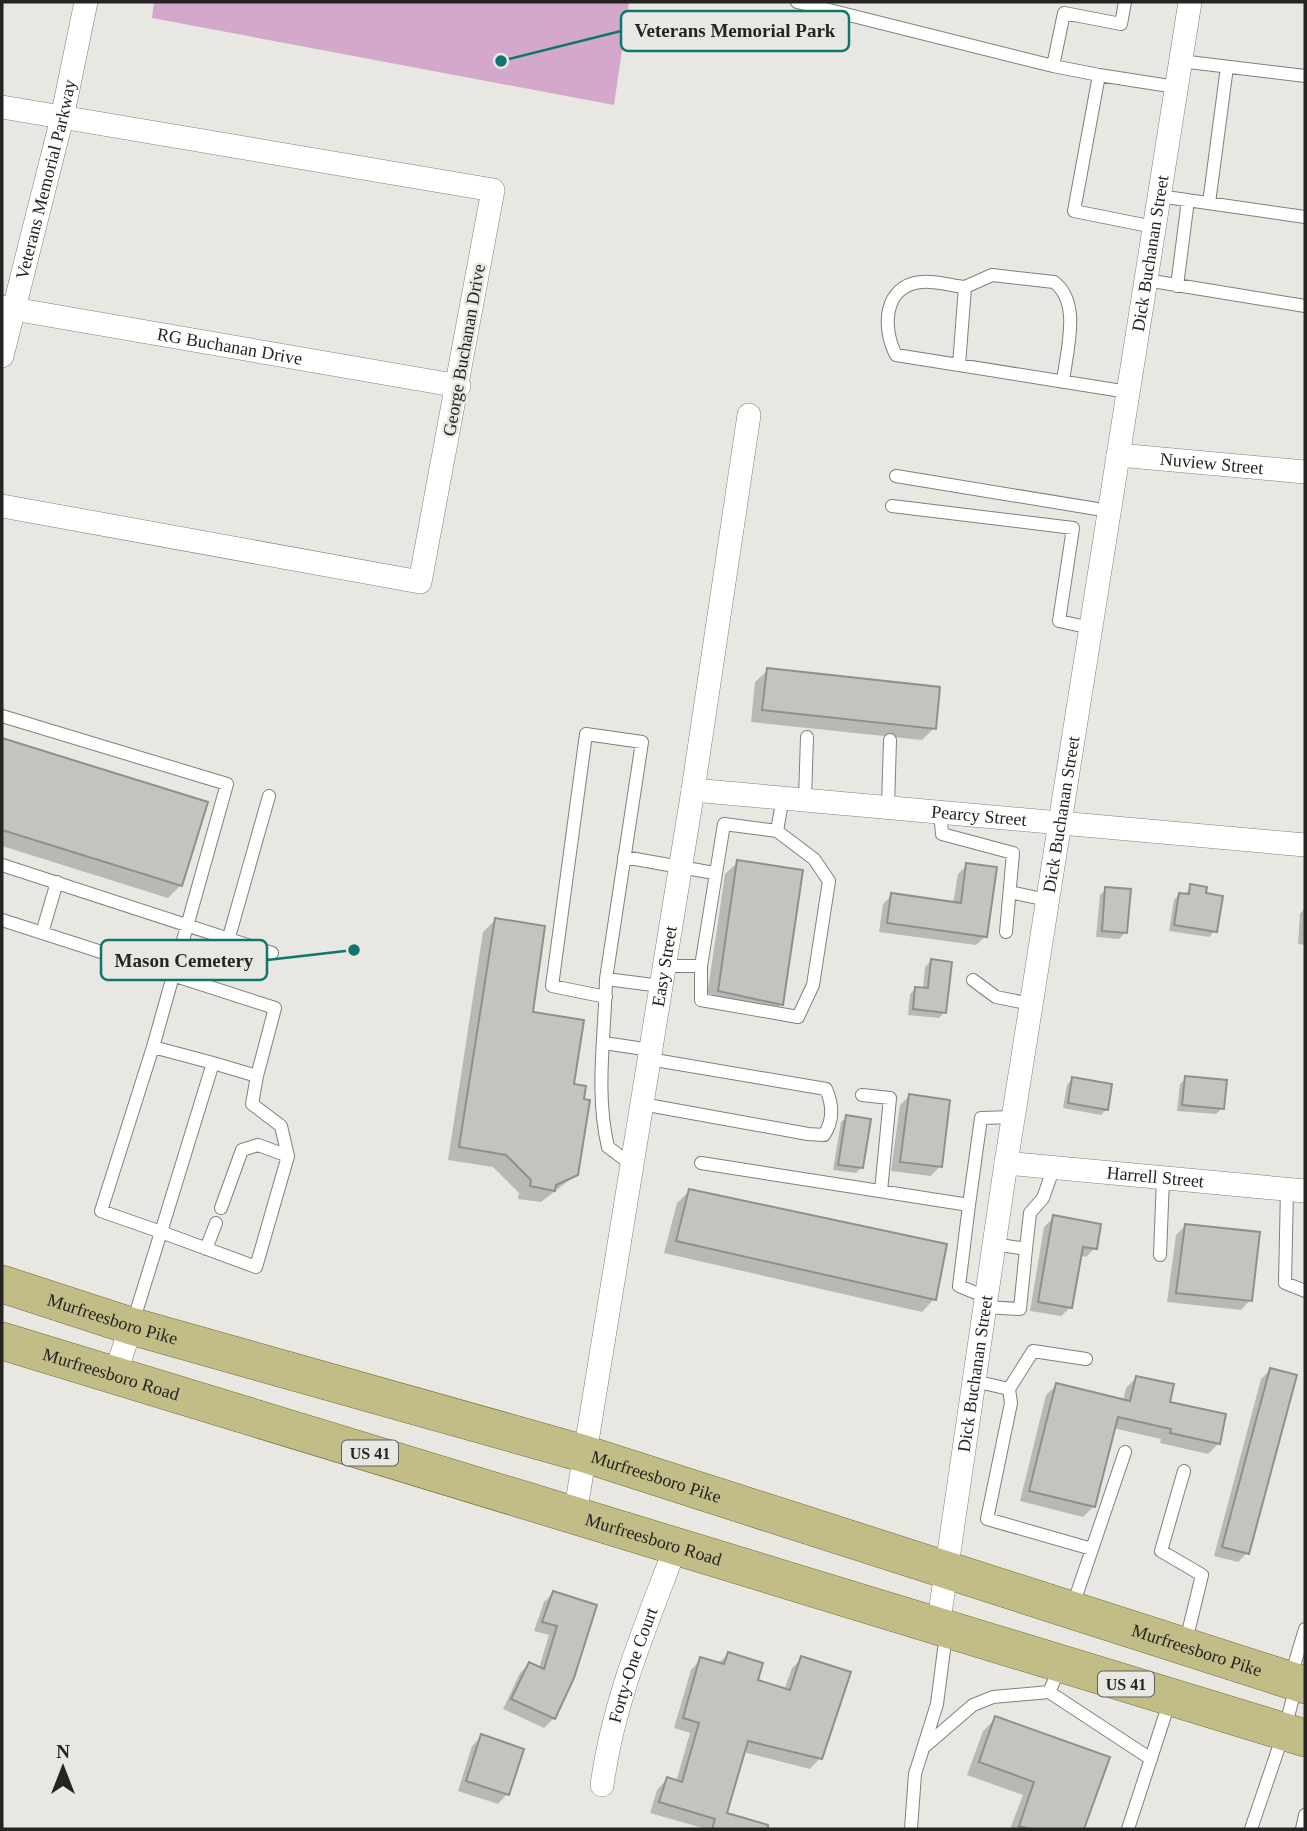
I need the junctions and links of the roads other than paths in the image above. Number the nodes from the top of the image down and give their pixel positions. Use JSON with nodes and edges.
{"nodes":[{"id":1,"x":86,"y":2,"type":"edge"},
{"id":2,"x":797,"y":2,"type":"edge"},
{"id":3,"x":1125,"y":2,"type":"edge"},
{"id":4,"x":1190,"y":2,"type":"edge"},
{"id":5,"x":1180,"y":61,"type":"junction"},
{"id":6,"x":1053,"y":66,"type":"junction"},
{"id":7,"x":1227,"y":67,"type":"junction"},
{"id":8,"x":1098,"y":75,"type":"junction"},
{"id":9,"x":1305,"y":76,"type":"edge"},
{"id":10,"x":1176,"y":87,"type":"junction"},
{"id":11,"x":2,"y":107,"type":"edge"},
{"id":12,"x":62,"y":118,"type":"junction"},
{"id":13,"x":1159,"y":196,"type":"junction"},
{"id":14,"x":1188,"y":200,"type":"junction"},
{"id":15,"x":1209,"y":203,"type":"junction"},
{"id":16,"x":1305,"y":217,"type":"edge"},
{"id":17,"x":1154,"y":227,"type":"junction"},
{"id":18,"x":1146,"y":280,"type":"junction"},
{"id":19,"x":1177,"y":286,"type":"junction"},
{"id":20,"x":965,"y":288,"type":"junction"},
{"id":21,"x":1305,"y":306,"type":"edge"},
{"id":22,"x":8,"y":308,"type":"edge"},
{"id":23,"x":2,"y":356,"type":"edge"},
{"id":24,"x":960,"y":365,"type":"junction"},
{"id":25,"x":1063,"y":382,"type":"junction"},
{"id":26,"x":459,"y":386,"type":"junction"},
{"id":27,"x":1128,"y":392,"type":"junction"},
{"id":28,"x":749,"y":415,"type":"dead end"},
{"id":29,"x":1118,"y":455,"type":"junction"},
{"id":30,"x":1305,"y":472,"type":"edge"},
{"id":31,"x":896,"y":476,"type":"dead end"},
{"id":32,"x":2,"y":506,"type":"edge"},
{"id":33,"x":892,"y":506,"type":"dead end"},
{"id":34,"x":1110,"y":511,"type":"junction"},
{"id":35,"x":1091,"y":628,"type":"junction"},
{"id":36,"x":2,"y":716,"type":"edge"},
{"id":37,"x":807,"y":737,"type":"dead end"},
{"id":38,"x":890,"y":740,"type":"dead end"},
{"id":39,"x":693,"y":790,"type":"junction"},
{"id":40,"x":269,"y":796,"type":"dead end"},
{"id":41,"x":794,"y":798,"type":"junction"},
{"id":42,"x":888,"y":806,"type":"junction"},
{"id":43,"x":940,"y":811,"type":"junction"},
{"id":44,"x":1059,"y":821,"type":"junction"},
{"id":45,"x":776,"y":831,"type":"junction"},
{"id":46,"x":1305,"y":845,"type":"edge"},
{"id":47,"x":624,"y":857,"type":"junction"},
{"id":48,"x":2,"y":865,"type":"edge"},
{"id":49,"x":681,"y":865,"type":"junction"},
{"id":50,"x":715,"y":873,"type":"junction"},
{"id":51,"x":57,"y":882,"type":"junction"},
{"id":52,"x":1010,"y":892,"type":"junction"},
{"id":53,"x":1047,"y":900,"type":"junction"},
{"id":54,"x":2,"y":920,"type":"edge"},
{"id":55,"x":187,"y":923,"type":"junction"},
{"id":56,"x":1006,"y":932,"type":"dead end"},
{"id":57,"x":43,"y":933,"type":"junction"},
{"id":58,"x":229,"y":937,"type":"junction"},
{"id":59,"x":272,"y":953,"type":"dead end"},
{"id":60,"x":701,"y":965,"type":"junction"},
{"id":61,"x":172,"y":974,"type":"junction"},
{"id":62,"x":662,"y":976,"type":"junction"},
{"id":63,"x":606,"y":979,"type":"junction"},
{"id":64,"x":973,"y":980,"type":"dead end"},
{"id":65,"x":606,"y":997,"type":"junction"},
{"id":66,"x":1031,"y":1004,"type":"junction"},
{"id":67,"x":604,"y":1043,"type":"junction"},
{"id":68,"x":153,"y":1047,"type":"junction"},
{"id":69,"x":650,"y":1054,"type":"junction"},
{"id":70,"x":214,"y":1063,"type":"junction"},
{"id":71,"x":257,"y":1076,"type":"junction"},
{"id":72,"x":862,"y":1095,"type":"dead end"},
{"id":73,"x":642,"y":1104,"type":"junction"},
{"id":74,"x":1013,"y":1117,"type":"junction"},
{"id":75,"x":288,"y":1156,"type":"junction"},
{"id":76,"x":701,"y":1163,"type":"dead end"},
{"id":77,"x":1006,"y":1163,"type":"junction"},
{"id":78,"x":632,"y":1165,"type":"junction"},
{"id":79,"x":1054,"y":1167,"type":"junction"},
{"id":80,"x":1163,"y":1178,"type":"junction"},
{"id":81,"x":1296,"y":1190,"type":"edge"},
{"id":82,"x":881,"y":1191,"type":"junction"},
{"id":83,"x":969,"y":1205,"type":"junction"},
{"id":84,"x":221,"y":1208,"type":"dead end"},
{"id":85,"x":216,"y":1223,"type":"dead end"},
{"id":86,"x":161,"y":1232,"type":"junction"},
{"id":87,"x":994,"y":1244,"type":"junction"},
{"id":88,"x":205,"y":1249,"type":"junction"},
{"id":89,"x":1026,"y":1249,"type":"junction"},
{"id":90,"x":1160,"y":1255,"type":"dead end"},
{"id":91,"x":2,"y":1284,"type":"edge"},
{"id":92,"x":1305,"y":1291,"type":"edge"},
{"id":93,"x":986,"y":1302,"type":"junction"},
{"id":94,"x":131,"y":1326,"type":"junction"},
{"id":95,"x":2,"y":1340,"type":"edge"},
{"id":96,"x":1086,"y":1359,"type":"dead end"},
{"id":97,"x":115,"y":1375,"type":"junction"},
{"id":98,"x":974,"y":1381,"type":"junction"},
{"id":99,"x":1009,"y":1389,"type":"junction"},
{"id":100,"x":1125,"y":1452,"type":"dead end"},
{"id":101,"x":585,"y":1454,"type":"junction"},
{"id":102,"x":1184,"y":1471,"type":"dead end"},
{"id":103,"x":575,"y":1515,"type":"junction"},
{"id":104,"x":676,"y":1546,"type":"junction"},
{"id":105,"x":1092,"y":1549,"type":"junction"},
{"id":106,"x":947,"y":1568,"type":"junction"},
{"id":107,"x":1072,"y":1608,"type":"junction"},
{"id":108,"x":942,"y":1629,"type":"junction"},
{"id":109,"x":1305,"y":1629,"type":"edge"},
{"id":110,"x":1185,"y":1645,"type":"junction"},
{"id":111,"x":1055,"y":1679,"type":"junction"},
{"id":112,"x":1298,"y":1682,"type":"edge"},
{"id":113,"x":1170,"y":1698,"type":"junction"},
{"id":114,"x":1295,"y":1735,"type":"edge"},
{"id":115,"x":922,"y":1748,"type":"junction"},
{"id":116,"x":1150,"y":1759,"type":"junction"},
{"id":117,"x":601,"y":1785,"type":"dead end"},
{"id":118,"x":1305,"y":1815,"type":"edge"},
{"id":119,"x":911,"y":1829,"type":"edge"},
{"id":120,"x":1128,"y":1829,"type":"edge"},
{"id":121,"x":1251,"y":1829,"type":"edge"},
{"id":122,"x":1302,"y":1829,"type":"edge"}],
"edges":[{"from":1,"to":12,"type":"street","name":"Veterans Memorial Parkway"},
{"from":2,"to":6,"type":"lane"},
{"from":3,"to":6,"type":"lane"},
{"from":4,"to":5,"type":"street","name":"Dick Buchanan Street"},
{"from":5,"to":7,"type":"lane"},
{"from":5,"to":10,"type":"street","name":"Dick Buchanan Street"},
{"from":6,"to":8,"type":"lane"},
{"from":7,"to":9,"type":"lane"},
{"from":7,"to":15,"type":"lane"},
{"from":8,"to":10,"type":"lane"},
{"from":8,"to":17,"type":"lane"},
{"from":10,"to":13,"type":"street","name":"Dick Buchanan Street"},
{"from":11,"to":12,"type":"street","name":"George Buchanan Drive"},
{"from":12,"to":22,"type":"street","name":"Veterans Memorial Parkway"},
{"from":12,"to":26,"type":"street","name":"George Buchanan Drive"},
{"from":13,"to":14,"type":"lane"},
{"from":13,"to":17,"type":"street","name":"Dick Buchanan Street"},
{"from":14,"to":15,"type":"lane"},
{"from":14,"to":19,"type":"lane"},
{"from":15,"to":16,"type":"lane"},
{"from":17,"to":18,"type":"street","name":"Dick Buchanan Street"},
{"from":18,"to":19,"type":"lane"},
{"from":18,"to":27,"type":"street","name":"Dick Buchanan Street"},
{"from":19,"to":21,"type":"lane"},
{"from":20,"to":24,"type":"lane"},
{"from":20,"to":24,"type":"lane"},
{"from":20,"to":25,"type":"lane"},
{"from":22,"to":23,"type":"street","name":"Veterans Memorial Parkway"},
{"from":22,"to":26,"type":"street","name":"RG Buchanan Drive"},
{"from":24,"to":25,"type":"lane"},
{"from":25,"to":27,"type":"lane"},
{"from":26,"to":32,"type":"street","name":"George Buchanan Drive"},
{"from":27,"to":29,"type":"street","name":"Dick Buchanan Street"},
{"from":28,"to":39,"type":"street","name":"Easy Street"},
{"from":29,"to":30,"type":"street","name":"Nuview Street"},
{"from":29,"to":34,"type":"street","name":"Dick Buchanan Street"},
{"from":31,"to":34,"type":"lane"},
{"from":33,"to":35,"type":"lane"},
{"from":34,"to":35,"type":"street","name":"Dick Buchanan Street"},
{"from":35,"to":44,"type":"street","name":"Dick Buchanan Street"},
{"from":36,"to":55,"type":"lane"},
{"from":37,"to":41,"type":"lane"},
{"from":38,"to":42,"type":"lane"},
{"from":39,"to":41,"type":"street","name":"Pearcy Street"},
{"from":39,"to":49,"type":"street","name":"Easy Street"},
{"from":40,"to":58,"type":"lane"},
{"from":41,"to":42,"type":"street","name":"Pearcy Street"},
{"from":41,"to":45,"type":"lane"},
{"from":42,"to":43,"type":"street","name":"Pearcy Street"},
{"from":43,"to":44,"type":"street","name":"Pearcy Street"},
{"from":43,"to":52,"type":"lane"},
{"from":44,"to":46,"type":"street","name":"Pearcy Street"},
{"from":44,"to":53,"type":"street","name":"Dick Buchanan Street"},
{"from":45,"to":50,"type":"lane"},
{"from":45,"to":60,"type":"lane"},
{"from":47,"to":49,"type":"lane"},
{"from":47,"to":63,"type":"lane"},
{"from":47,"to":65,"type":"lane"},
{"from":48,"to":51,"type":"lane"},
{"from":49,"to":50,"type":"lane"},
{"from":49,"to":62,"type":"street","name":"Easy Street"},
{"from":50,"to":60,"type":"lane"},
{"from":51,"to":55,"type":"lane"},
{"from":51,"to":57,"type":"lane"},
{"from":52,"to":53,"type":"lane"},
{"from":52,"to":56,"type":"lane"},
{"from":53,"to":66,"type":"street","name":"Dick Buchanan Street"},
{"from":54,"to":57,"type":"lane"},
{"from":55,"to":58,"type":"lane"},
{"from":55,"to":61,"type":"lane"},
{"from":57,"to":61,"type":"lane"},
{"from":58,"to":59,"type":"lane"},
{"from":60,"to":62,"type":"lane"},
{"from":61,"to":68,"type":"lane"},
{"from":61,"to":71,"type":"lane"},
{"from":62,"to":63,"type":"lane"},
{"from":62,"to":69,"type":"street","name":"Easy Street"},
{"from":63,"to":65,"type":"lane"},
{"from":64,"to":66,"type":"lane"},
{"from":65,"to":67,"type":"lane"},
{"from":66,"to":74,"type":"street","name":"Dick Buchanan Street"},
{"from":67,"to":69,"type":"lane"},
{"from":67,"to":78,"type":"lane"},
{"from":68,"to":70,"type":"lane"},
{"from":68,"to":86,"type":"lane"},
{"from":69,"to":73,"type":"street","name":"Easy Street"},
{"from":69,"to":73,"type":"lane"},
{"from":70,"to":71,"type":"lane"},
{"from":70,"to":86,"type":"lane"},
{"from":71,"to":75,"type":"lane"},
{"from":72,"to":82,"type":"lane"},
{"from":73,"to":78,"type":"street","name":"Easy Street"},
{"from":74,"to":77,"type":"street","name":"Dick Buchanan Street"},
{"from":74,"to":83,"type":"lane"},
{"from":75,"to":84,"type":"lane"},
{"from":75,"to":88,"type":"lane"},
{"from":76,"to":82,"type":"lane"},
{"from":77,"to":79,"type":"street","name":"Harrell Street"},
{"from":77,"to":87,"type":"street","name":"Dick Buchanan Street"},
{"from":78,"to":101,"type":"street","name":"Easy Street"},
{"from":79,"to":80,"type":"street","name":"Harrell Street"},
{"from":79,"to":89,"type":"lane"},
{"from":80,"to":81,"type":"street","name":"Harrell Street"},
{"from":80,"to":90,"type":"lane"},
{"from":81,"to":92,"type":"lane"},
{"from":82,"to":83,"type":"lane"},
{"from":83,"to":93,"type":"lane"},
{"from":85,"to":88,"type":"lane"},
{"from":86,"to":88,"type":"lane"},
{"from":86,"to":94,"type":"lane"},
{"from":87,"to":89,"type":"lane"},
{"from":87,"to":93,"type":"street","name":"Dick Buchanan Street"},
{"from":89,"to":93,"type":"lane"},
{"from":91,"to":94,"type":"main road","name":"Murfreesboro Pike"},
{"from":93,"to":98,"type":"street","name":"Dick Buchanan Street"},
{"from":94,"to":97,"type":"street"},
{"from":94,"to":101,"type":"main road","name":"Murfreesboro Pike"},
{"from":95,"to":97,"type":"main road","name":"Murfreesboro Road","number":"US 41"},
{"from":96,"to":99,"type":"lane"},
{"from":97,"to":103,"type":"main road","name":"Murfreesboro Road","number":"US 41"},
{"from":98,"to":99,"type":"lane"},
{"from":98,"to":106,"type":"street","name":"Dick Buchanan Street"},
{"from":99,"to":105,"type":"lane"},
{"from":100,"to":105,"type":"lane"},
{"from":101,"to":103,"type":"street","name":"Easy Street"},
{"from":101,"to":106,"type":"main road","name":"Murfreesboro Pike"},
{"from":102,"to":110,"type":"lane"},
{"from":103,"to":104,"type":"main road","name":"Murfreesboro Road","number":"US 41"},
{"from":104,"to":108,"type":"main road","name":"Murfreesboro Road","number":"US 41"},
{"from":104,"to":117,"type":"street","name":"Forty-One Court"},
{"from":105,"to":107,"type":"lane"},
{"from":106,"to":107,"type":"main road","name":"Murfreesboro Pike"},
{"from":106,"to":108,"type":"street","name":"Dick Buchanan Street"},
{"from":107,"to":110,"type":"main road","name":"Murfreesboro Pike"},
{"from":108,"to":111,"type":"main road","name":"Murfreesboro Road","number":"US 41"},
{"from":108,"to":115,"type":"lane"},
{"from":109,"to":112,"type":"lane"},
{"from":110,"to":112,"type":"main road","name":"Murfreesboro Pike"},
{"from":111,"to":113,"type":"main road","name":"Murfreesboro Road","number":"US 41"},
{"from":111,"to":115,"type":"lane"},
{"from":111,"to":116,"type":"lane"},
{"from":112,"to":114,"type":"lane"},
{"from":113,"to":114,"type":"main road","name":"Murfreesboro Road","number":"US 41"},
{"from":113,"to":116,"type":"lane"},
{"from":114,"to":121,"type":"lane"},
{"from":115,"to":119,"type":"lane"},
{"from":116,"to":120,"type":"lane"},
{"from":118,"to":122,"type":"lane"}]}
